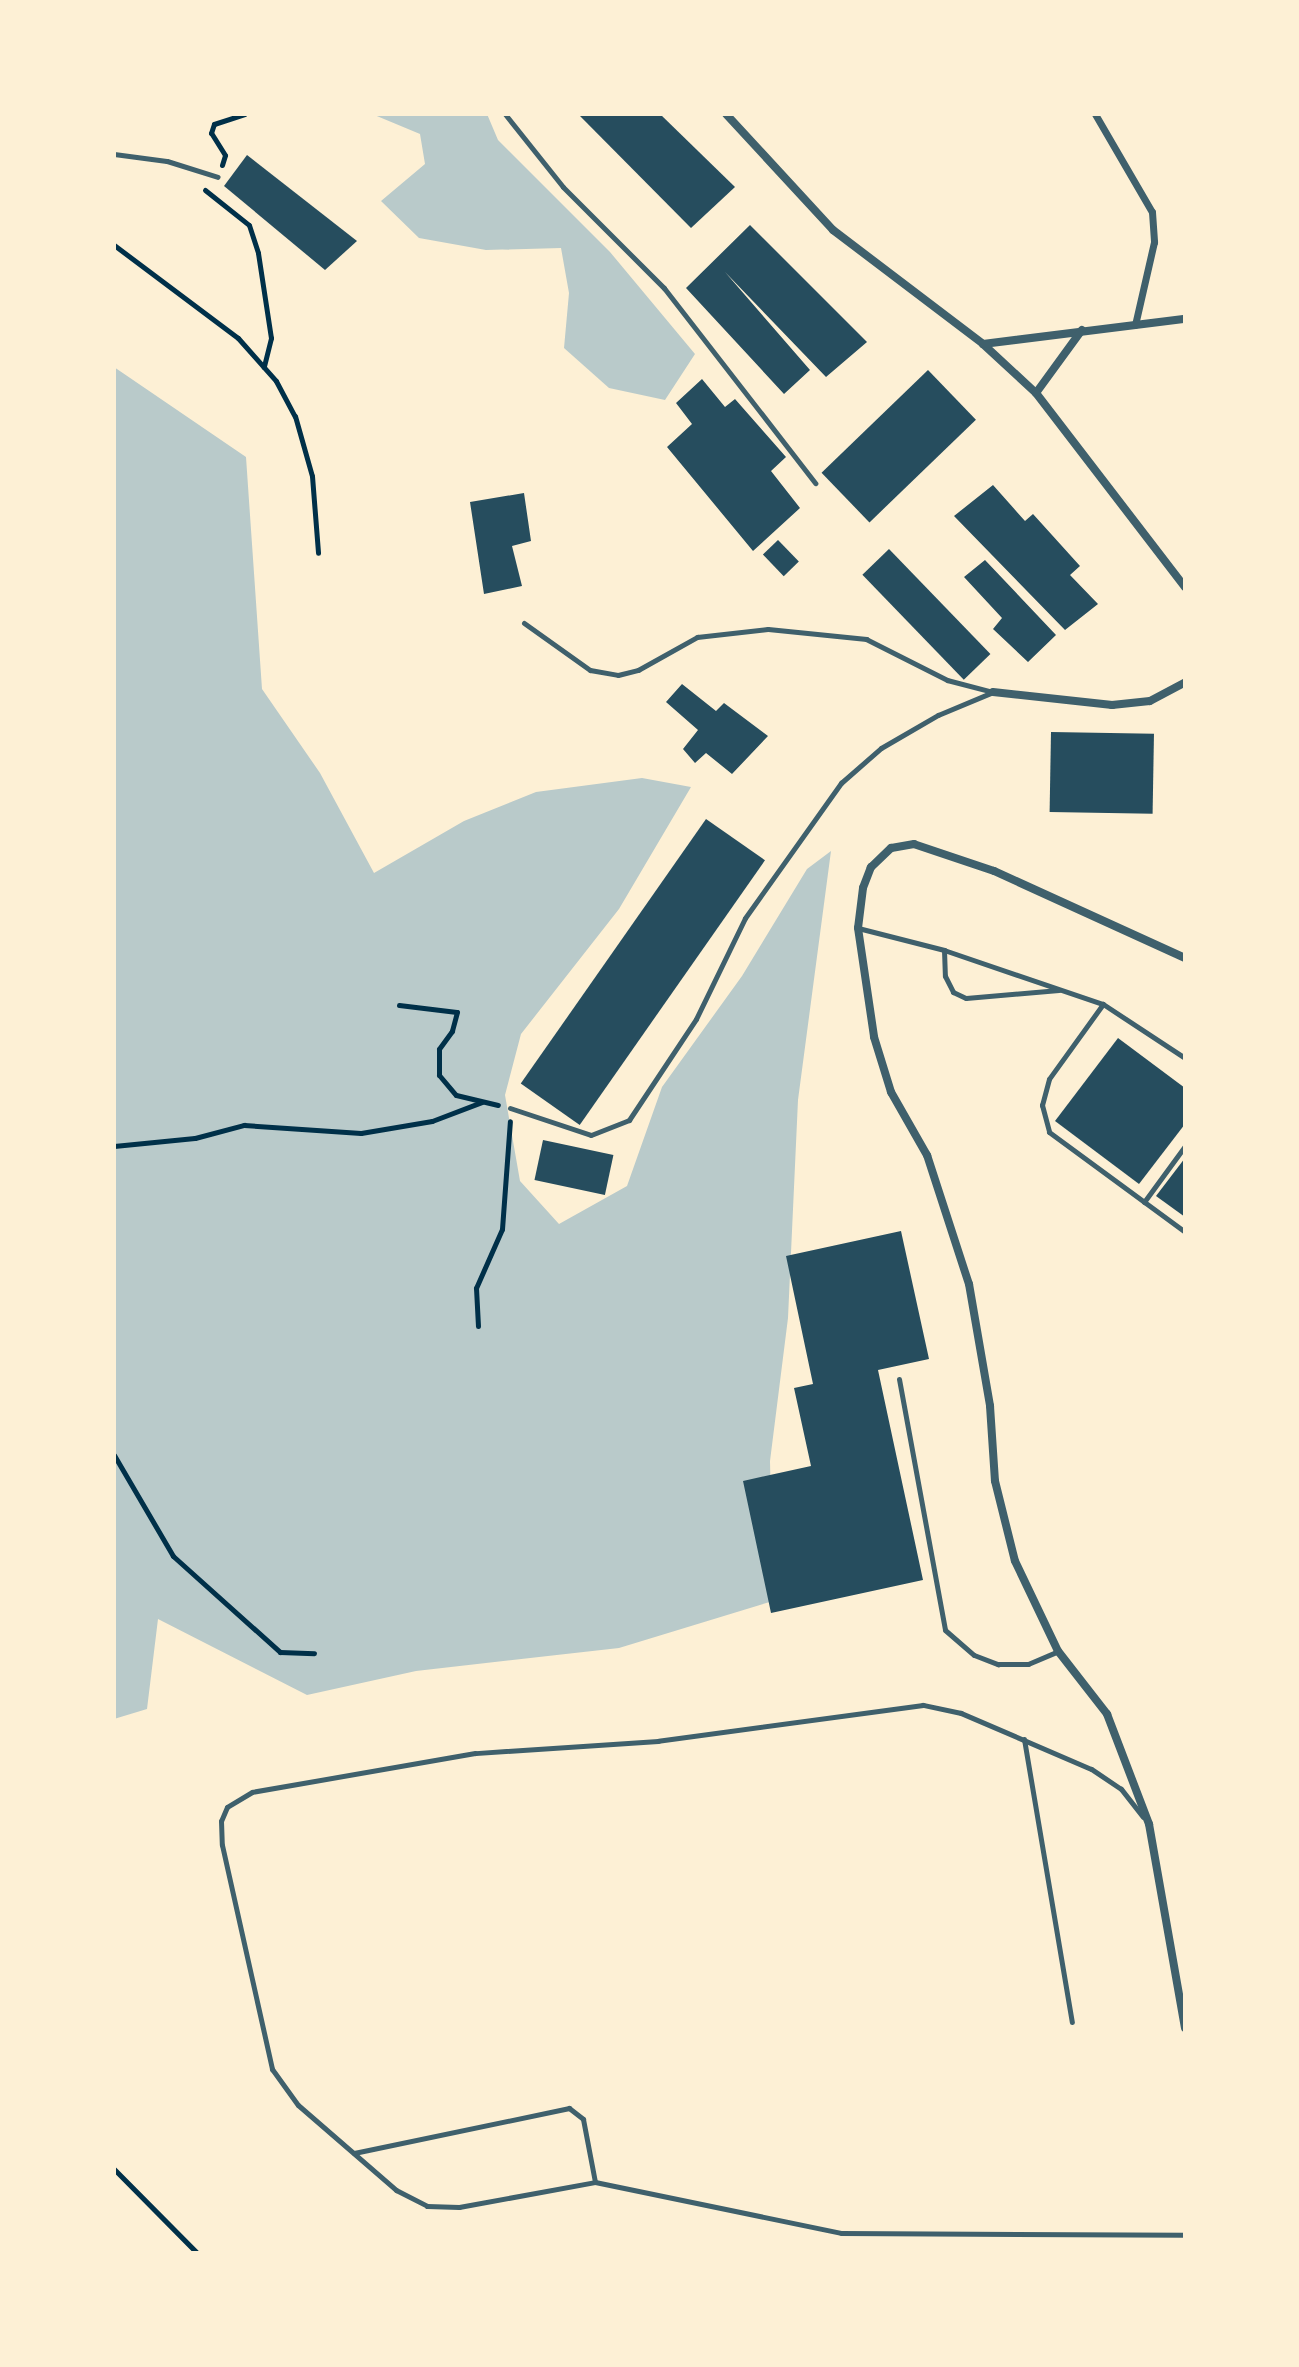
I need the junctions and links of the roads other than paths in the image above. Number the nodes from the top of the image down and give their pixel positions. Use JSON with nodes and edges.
{"nodes":[{"id":1,"x":505,"y":114,"type":"edge"},
{"id":2,"x":726,"y":114,"type":"edge"},
{"id":3,"x":1095,"y":114,"type":"edge"},
{"id":4,"x":114,"y":154,"type":"edge"},
{"id":5,"x":218,"y":177,"type":"road end"},
{"id":6,"x":1185,"y":319,"type":"edge"},
{"id":7,"x":1135,"y":325,"type":"junction"},
{"id":8,"x":1082,"y":330,"type":"junction"},
{"id":9,"x":983,"y":344,"type":"junction"},
{"id":10,"x":1036,"y":393,"type":"junction"},
{"id":11,"x":815,"y":483,"type":"dead end"},
{"id":12,"x":1185,"y":587,"type":"edge"},
{"id":13,"x":524,"y":623,"type":"dead end"},
{"id":14,"x":1185,"y":682,"type":"edge"},
{"id":15,"x":993,"y":692,"type":"junction"},
{"id":16,"x":858,"y":928,"type":"junction"},
{"id":17,"x":944,"y":950,"type":"junction"},
{"id":18,"x":1185,"y":958,"type":"edge"},
{"id":19,"x":1060,"y":990,"type":"junction"},
{"id":20,"x":1103,"y":1004,"type":"junction"},
{"id":21,"x":1185,"y":1058,"type":"edge"},
{"id":22,"x":510,"y":1108,"type":"road end"},
{"id":23,"x":1185,"y":1146,"type":"edge"},
{"id":24,"x":1144,"y":1202,"type":"junction"},
{"id":25,"x":1185,"y":1232,"type":"edge"},
{"id":26,"x":899,"y":1379,"type":"dead end"},
{"id":27,"x":1058,"y":1651,"type":"junction"},
{"id":28,"x":1024,"y":1738,"type":"junction"},
{"id":29,"x":1149,"y":1824,"type":"junction"},
{"id":30,"x":1183,"y":1996,"type":"edge"},
{"id":31,"x":1072,"y":2022,"type":"dead end"},
{"id":32,"x":1185,"y":2028,"type":"edge"},
{"id":33,"x":354,"y":2153,"type":"junction"},
{"id":34,"x":595,"y":2182,"type":"junction"},
{"id":35,"x":1185,"y":2235,"type":"edge"}],
"edges":[{"from":1,"to":11,"type":"lane"},
{"from":2,"to":9,"type":"street"},
{"from":3,"to":7,"type":"street"},
{"from":4,"to":5,"type":"lane"},
{"from":6,"to":7,"type":"street"},
{"from":7,"to":8,"type":"street"},
{"from":8,"to":9,"type":"street"},
{"from":8,"to":10,"type":"street"},
{"from":9,"to":10,"type":"street"},
{"from":10,"to":12,"type":"street"},
{"from":13,"to":15,"type":"lane"},
{"from":14,"to":15,"type":"street"},
{"from":15,"to":22,"type":"lane"},
{"from":16,"to":17,"type":"lane"},
{"from":16,"to":18,"type":"street"},
{"from":16,"to":27,"type":"street"},
{"from":17,"to":19,"type":"lane"},
{"from":17,"to":19,"type":"lane"},
{"from":19,"to":20,"type":"lane"},
{"from":20,"to":21,"type":"lane"},
{"from":20,"to":24,"type":"lane"},
{"from":23,"to":24,"type":"lane"},
{"from":24,"to":25,"type":"lane"},
{"from":26,"to":27,"type":"lane"},
{"from":27,"to":29,"type":"street"},
{"from":28,"to":29,"type":"lane"},
{"from":28,"to":31,"type":"lane"},
{"from":28,"to":33,"type":"lane"},
{"from":29,"to":30,"type":"street"},
{"from":30,"to":32,"type":"street"},
{"from":33,"to":34,"type":"lane"},
{"from":33,"to":34,"type":"lane"},
{"from":34,"to":35,"type":"lane"}]}
